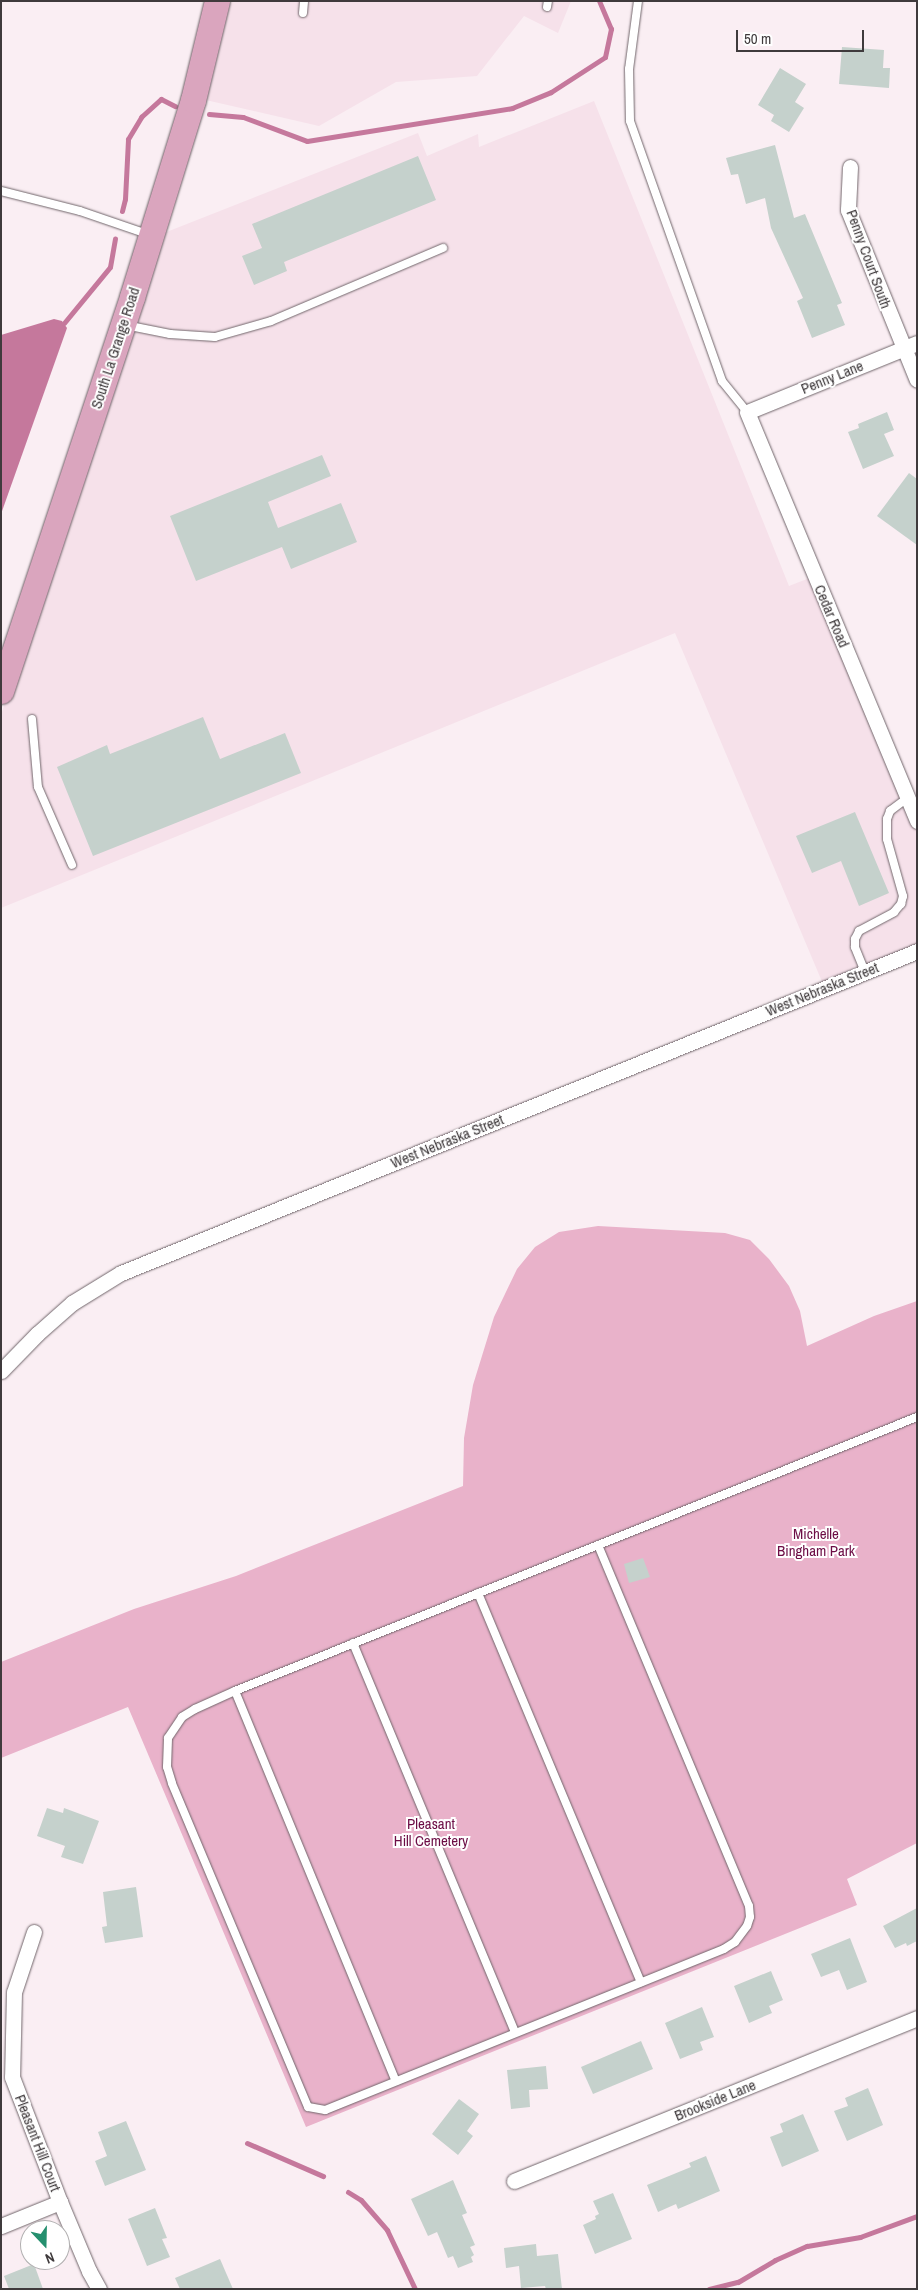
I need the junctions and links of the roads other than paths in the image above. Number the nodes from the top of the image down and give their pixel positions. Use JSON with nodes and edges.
{"nodes":[{"id":1,"x":217,"y":1,"type":"edge"},
{"id":2,"x":304,"y":1,"type":"edge"},
{"id":3,"x":638,"y":1,"type":"edge"},
{"id":4,"x":302,"y":13,"type":"dead end"},
{"id":5,"x":850,"y":167,"type":"dead end"},
{"id":6,"x":1,"y":191,"type":"edge"},
{"id":7,"x":152,"y":236,"type":"junction"},
{"id":8,"x":443,"y":248,"type":"dead end"},
{"id":9,"x":123,"y":324,"type":"junction"},
{"id":10,"x":910,"y":346,"type":"edge"},
{"id":11,"x":917,"y":380,"type":"edge"},
{"id":12,"x":747,"y":412,"type":"junction"},
{"id":13,"x":1,"y":691,"type":"edge"},
{"id":14,"x":32,"y":719,"type":"dead end"},
{"id":15,"x":907,"y":798,"type":"junction"},
{"id":16,"x":917,"y":821,"type":"edge"},
{"id":17,"x":72,"y":865,"type":"dead end"},
{"id":18,"x":917,"y":951,"type":"edge"},
{"id":19,"x":865,"y":972,"type":"junction"},
{"id":20,"x":1,"y":1371,"type":"edge"},
{"id":21,"x":917,"y":1417,"type":"edge"},
{"id":22,"x":598,"y":1545,"type":"junction"},
{"id":23,"x":478,"y":1593,"type":"junction"},
{"id":24,"x":353,"y":1643,"type":"junction"},
{"id":25,"x":235,"y":1691,"type":"junction"},
{"id":26,"x":34,"y":1932,"type":"dead end"},
{"id":27,"x":641,"y":1982,"type":"junction"},
{"id":28,"x":917,"y":2018,"type":"edge"},
{"id":29,"x":515,"y":2033,"type":"junction"},
{"id":30,"x":396,"y":2081,"type":"junction"},
{"id":31,"x":514,"y":2181,"type":"dead end"},
{"id":32,"x":60,"y":2202,"type":"junction"},
{"id":33,"x":1,"y":2226,"type":"edge"},
{"id":34,"x":99,"y":2289,"type":"edge"}],
"edges":[{"from":1,"to":7,"type":"main road","name":"South La Grange Road"},
{"from":2,"to":4,"type":"lane"},
{"from":3,"to":12,"type":"lane"},
{"from":5,"to":10,"type":"street","name":"Penny Court South"},
{"from":6,"to":7,"type":"lane"},
{"from":7,"to":9,"type":"main road","name":"South La Grange Road"},
{"from":8,"to":9,"type":"lane"},
{"from":9,"to":13,"type":"main road","name":"South La Grange Road"},
{"from":10,"to":11,"type":"street","name":"Penny Court South"},
{"from":10,"to":12,"type":"street","name":"Penny Lane"},
{"from":12,"to":15,"type":"street","name":"Cedar Road"},
{"from":14,"to":17,"type":"lane"},
{"from":15,"to":16,"type":"street","name":"Cedar Road"},
{"from":15,"to":19,"type":"lane"},
{"from":18,"to":19,"type":"street","name":"West Nebraska Street"},
{"from":19,"to":20,"type":"street","name":"West Nebraska Street"},
{"from":21,"to":22,"type":"lane"},
{"from":22,"to":23,"type":"lane"},
{"from":22,"to":27,"type":"lane"},
{"from":23,"to":24,"type":"lane"},
{"from":23,"to":27,"type":"lane"},
{"from":24,"to":25,"type":"lane"},
{"from":24,"to":29,"type":"lane"},
{"from":25,"to":30,"type":"lane"},
{"from":25,"to":30,"type":"lane"},
{"from":26,"to":32,"type":"street","name":"Pleasant Hill Court"},
{"from":27,"to":29,"type":"lane"},
{"from":28,"to":31,"type":"street","name":"Brookside Lane"},
{"from":29,"to":30,"type":"lane"},
{"from":32,"to":33,"type":"street"},
{"from":32,"to":34,"type":"street","name":"Pleasant Hill Court"}]}
